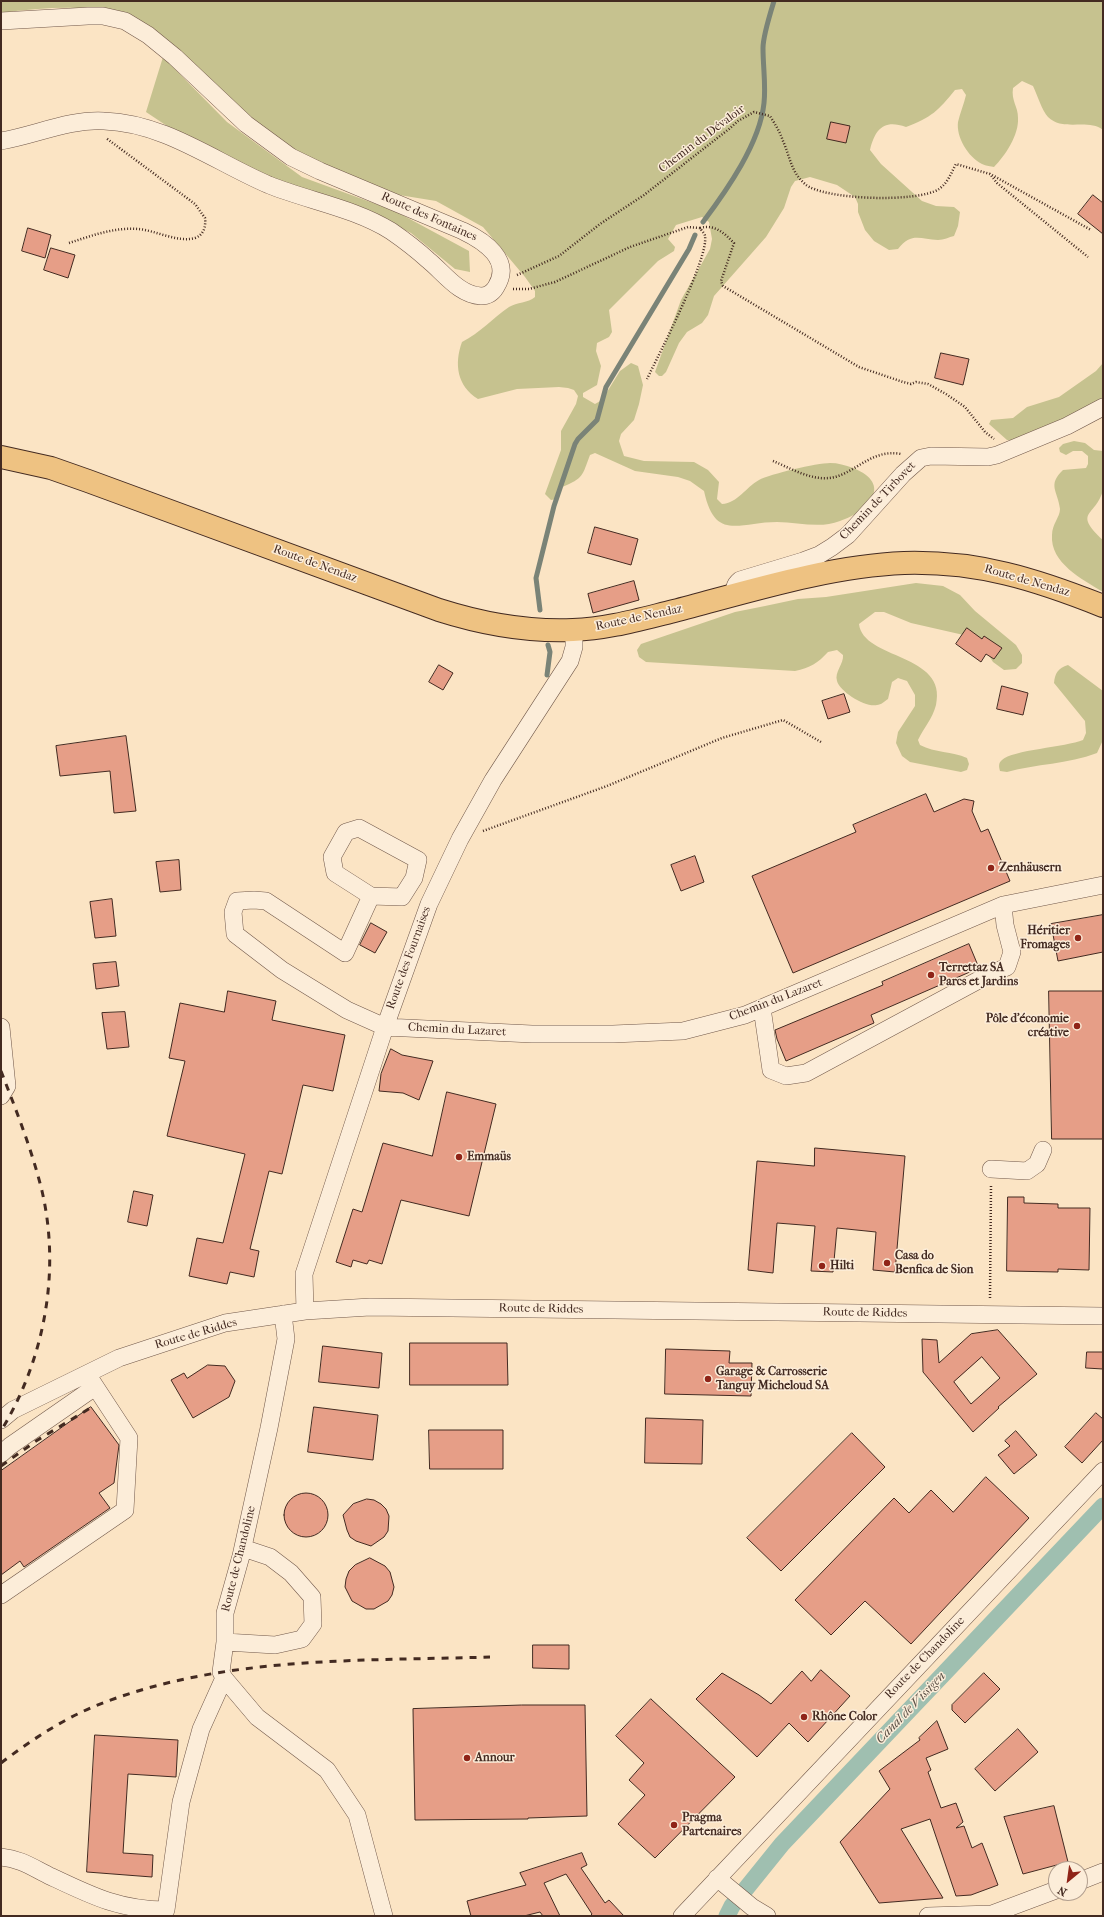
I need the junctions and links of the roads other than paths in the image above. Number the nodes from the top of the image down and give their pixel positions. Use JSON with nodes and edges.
{"nodes":[{"id":1,"x":1,"y":21,"type":"edge"},
{"id":2,"x":1,"y":141,"type":"edge"},
{"id":3,"x":1103,"y":407,"type":"edge"},
{"id":4,"x":1,"y":457,"type":"edge"},
{"id":5,"x":736,"y":595,"type":"junction"},
{"id":6,"x":1103,"y":606,"type":"edge"},
{"id":7,"x":574,"y":638,"type":"junction"},
{"id":8,"x":1103,"y":885,"type":"edge"},
{"id":9,"x":371,"y":896,"type":"junction"},
{"id":10,"x":1003,"y":905,"type":"junction"},
{"id":11,"x":762,"y":1008,"type":"junction"},
{"id":12,"x":385,"y":1026,"type":"junction"},
{"id":13,"x":1,"y":1027,"type":"edge"},
{"id":14,"x":1,"y":1096,"type":"edge"},
{"id":15,"x":1043,"y":1150,"type":"dead end"},
{"id":16,"x":991,"y":1169,"type":"road end"},
{"id":17,"x":305,"y":1311,"type":"junction"},
{"id":18,"x":283,"y":1314,"type":"junction"},
{"id":19,"x":1103,"y":1316,"type":"edge"},
{"id":20,"x":91,"y":1380,"type":"junction"},
{"id":21,"x":1,"y":1420,"type":"edge"},
{"id":22,"x":1,"y":1454,"type":"edge"},
{"id":23,"x":1103,"y":1470,"type":"edge"},
{"id":24,"x":243,"y":1548,"type":"junction"},
{"id":25,"x":1,"y":1595,"type":"edge"},
{"id":26,"x":225,"y":1642,"type":"junction"},
{"id":27,"x":224,"y":1678,"type":"junction"},
{"id":28,"x":1,"y":1857,"type":"edge"},
{"id":29,"x":1103,"y":1872,"type":"edge"},
{"id":30,"x":1088,"y":1878,"type":"edge"},
{"id":31,"x":723,"y":1883,"type":"junction"},
{"id":32,"x":1048,"y":1893,"type":"edge"},
{"id":33,"x":384,"y":1916,"type":"edge"},
{"id":34,"x":682,"y":1916,"type":"edge"},
{"id":35,"x":767,"y":1916,"type":"edge"},
{"id":36,"x":928,"y":1916,"type":"edge"}],
"edges":[{"from":1,"to":2,"type":"street","name":"Route des Fontaines"},
{"from":3,"to":5,"type":"street","name":"Chemin de Tirbovet"},
{"from":4,"to":7,"type":"main road","name":"Route de Nendaz"},
{"from":5,"to":6,"type":"main road","name":"Route de Nendaz"},
{"from":5,"to":7,"type":"main road","name":"Route de Nendaz"},
{"from":7,"to":12,"type":"street","name":"Route des Fournaises"},
{"from":8,"to":10,"type":"street","name":"Chemin du Lazaret"},
{"from":9,"to":9,"type":"street"},
{"from":9,"to":12,"type":"street","name":"Chemin du Lazaret"},
{"from":10,"to":11,"type":"street","name":"Chemin du Lazaret"},
{"from":10,"to":11,"type":"street"},
{"from":11,"to":12,"type":"street","name":"Chemin du Lazaret"},
{"from":12,"to":17,"type":"street","name":"Route des Fournaises"},
{"from":13,"to":14,"type":"street"},
{"from":15,"to":16,"type":"street"},
{"from":17,"to":18,"type":"street","name":"Route de Riddes"},
{"from":17,"to":19,"type":"street","name":"Route de Riddes"},
{"from":18,"to":20,"type":"street","name":"Route de Riddes"},
{"from":18,"to":24,"type":"street","name":"Route de Chandoline"},
{"from":20,"to":21,"type":"street","name":"Route de Riddes"},
{"from":20,"to":22,"type":"street"},
{"from":20,"to":25,"type":"street"},
{"from":23,"to":31,"type":"street","name":"Route de Chandoline"},
{"from":24,"to":26,"type":"street","name":"Route de Chandoline"},
{"from":24,"to":26,"type":"street"},
{"from":26,"to":27,"type":"street","name":"Route de Chandoline"},
{"from":27,"to":28,"type":"street"},
{"from":27,"to":33,"type":"street"},
{"from":29,"to":30,"type":"street"},
{"from":31,"to":34,"type":"street","name":"Route de Chandoline"},
{"from":31,"to":35,"type":"street"},
{"from":32,"to":36,"type":"street"}]}
